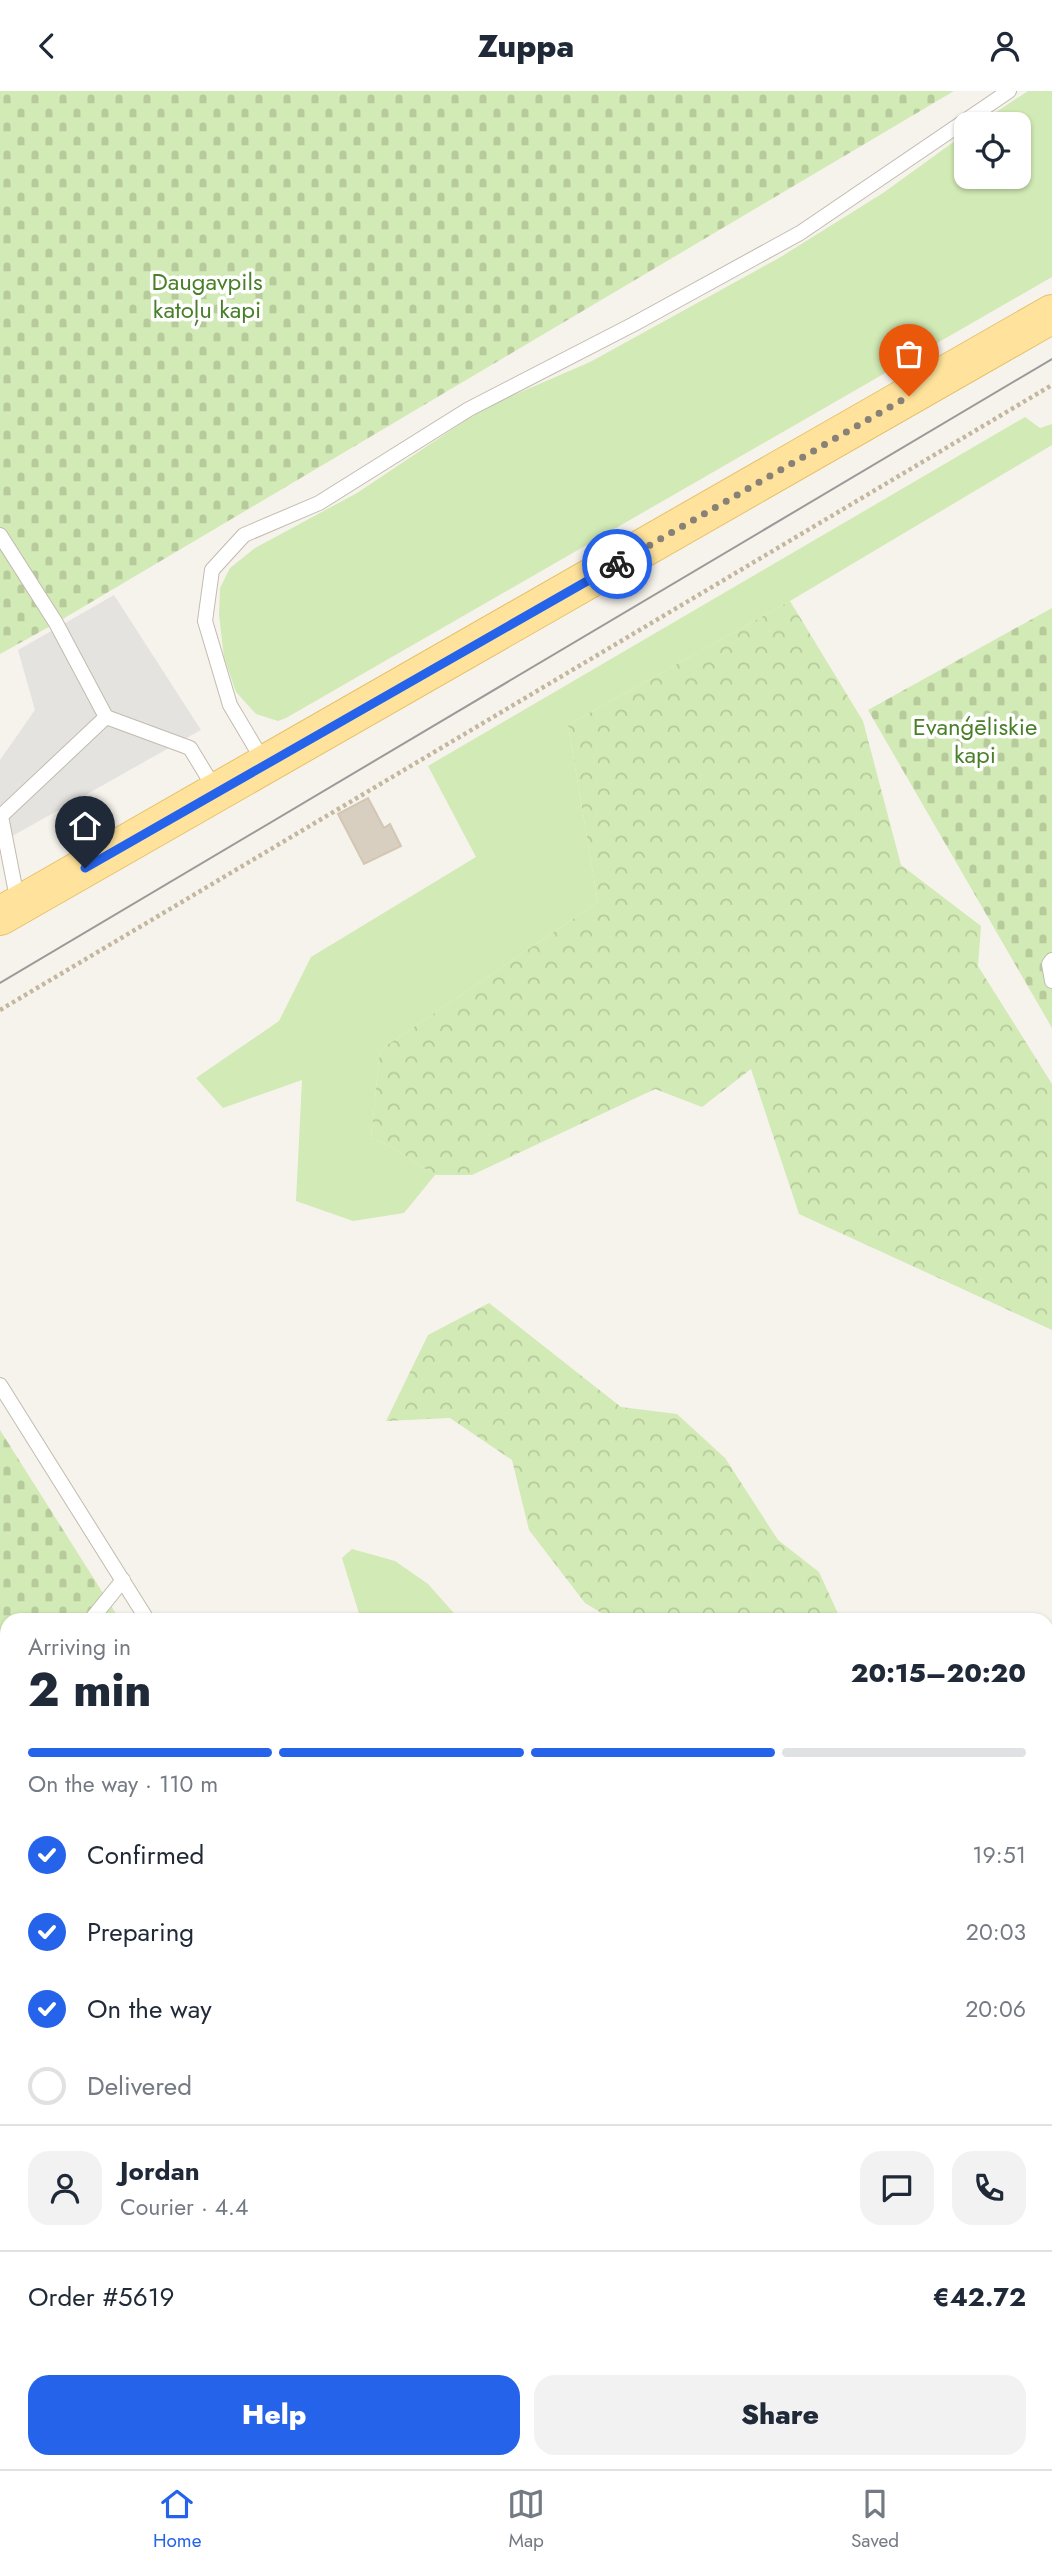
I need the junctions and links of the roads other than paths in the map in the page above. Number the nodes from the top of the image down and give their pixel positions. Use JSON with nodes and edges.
{"nodes":[{"id":1,"x":1009,"y":91,"type":"edge"},
{"id":2,"x":1052,"y":314,"type":"edge"},
{"id":3,"x":0,"y":535,"type":"edge"},
{"id":4,"x":106,"y":717,"type":"junction"},
{"id":5,"x":266,"y":765,"type":"junction"},
{"id":6,"x":218,"y":793,"type":"junction"},
{"id":7,"x":9,"y":911,"type":"edge"},
{"id":8,"x":1052,"y":960,"type":"edge"},
{"id":9,"x":1052,"y":981,"type":"edge"},
{"id":10,"x":0,"y":1385,"type":"edge"},
{"id":11,"x":123,"y":1580,"type":"junction"},
{"id":12,"x":96,"y":1613,"type":"edge"},
{"id":13,"x":143,"y":1613,"type":"edge"}],
"edges":[{"from":1,"to":5,"type":"lane"},
{"from":2,"to":5,"type":"main road"},
{"from":3,"to":4,"type":"lane"},
{"from":4,"to":6,"type":"lane"},
{"from":4,"to":7,"type":"lane"},
{"from":5,"to":6,"type":"main road"},
{"from":6,"to":7,"type":"main road"},
{"from":8,"to":9,"type":"lane"},
{"from":10,"to":11,"type":"lane"},
{"from":11,"to":12,"type":"lane"},
{"from":11,"to":13,"type":"lane"}]}
